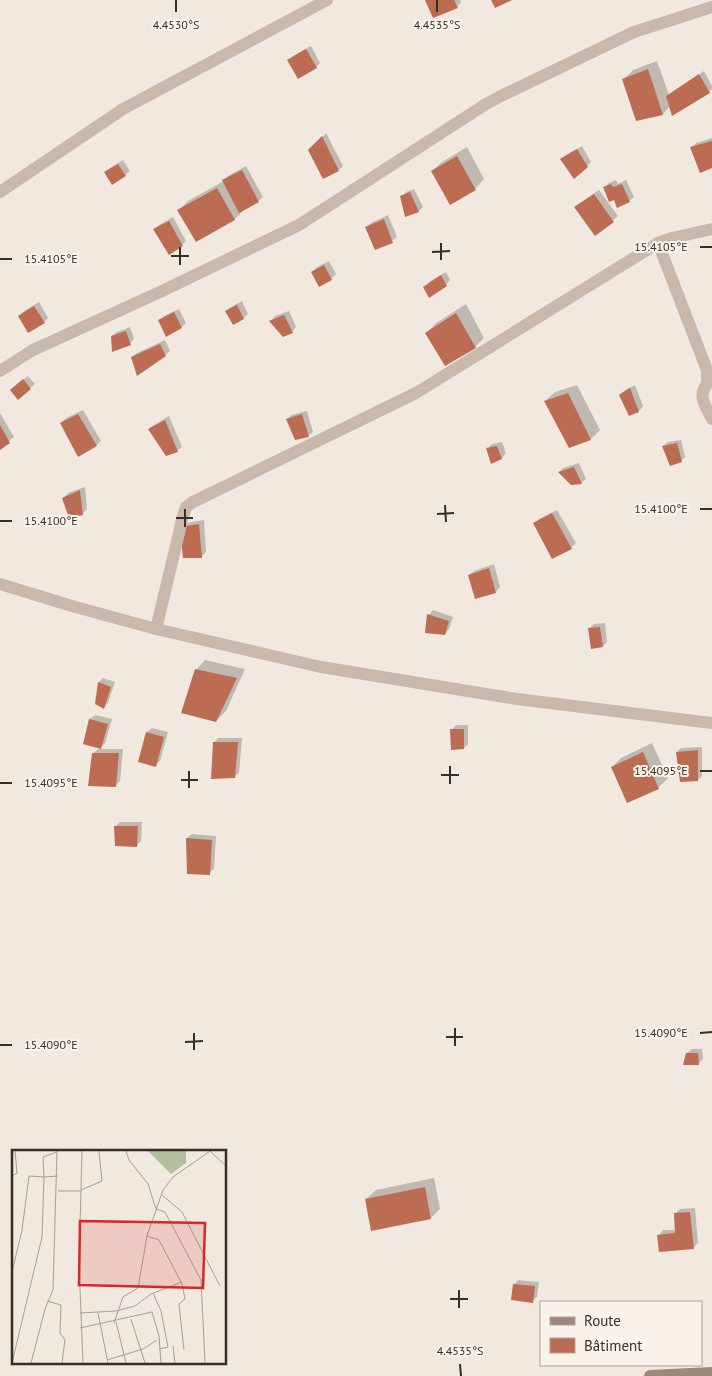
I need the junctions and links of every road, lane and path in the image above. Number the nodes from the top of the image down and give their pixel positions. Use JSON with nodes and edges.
{"nodes":[{"id":1,"x":327,"y":0,"type":"edge"},
{"id":2,"x":712,"y":7,"type":"edge"},
{"id":3,"x":0,"y":192,"type":"edge"},
{"id":4,"x":712,"y":229,"type":"edge"},
{"id":5,"x":658,"y":243,"type":"junction"},
{"id":6,"x":0,"y":371,"type":"edge"},
{"id":7,"x":712,"y":419,"type":"edge"},
{"id":8,"x":0,"y":584,"type":"edge"},
{"id":9,"x":156,"y":630,"type":"junction"},
{"id":10,"x":712,"y":723,"type":"edge"},
{"id":11,"x":712,"y":1374,"type":"edge"},
{"id":12,"x":650,"y":1376,"type":"edge"}],
"edges":[{"from":1,"to":3,"type":"street"},
{"from":2,"to":6,"type":"street"},
{"from":4,"to":5,"type":"street"},
{"from":5,"to":7,"type":"street"},
{"from":5,"to":9,"type":"street"},
{"from":8,"to":9,"type":"street"},
{"from":9,"to":10,"type":"street"},
{"from":11,"to":12,"type":"street"}]}
